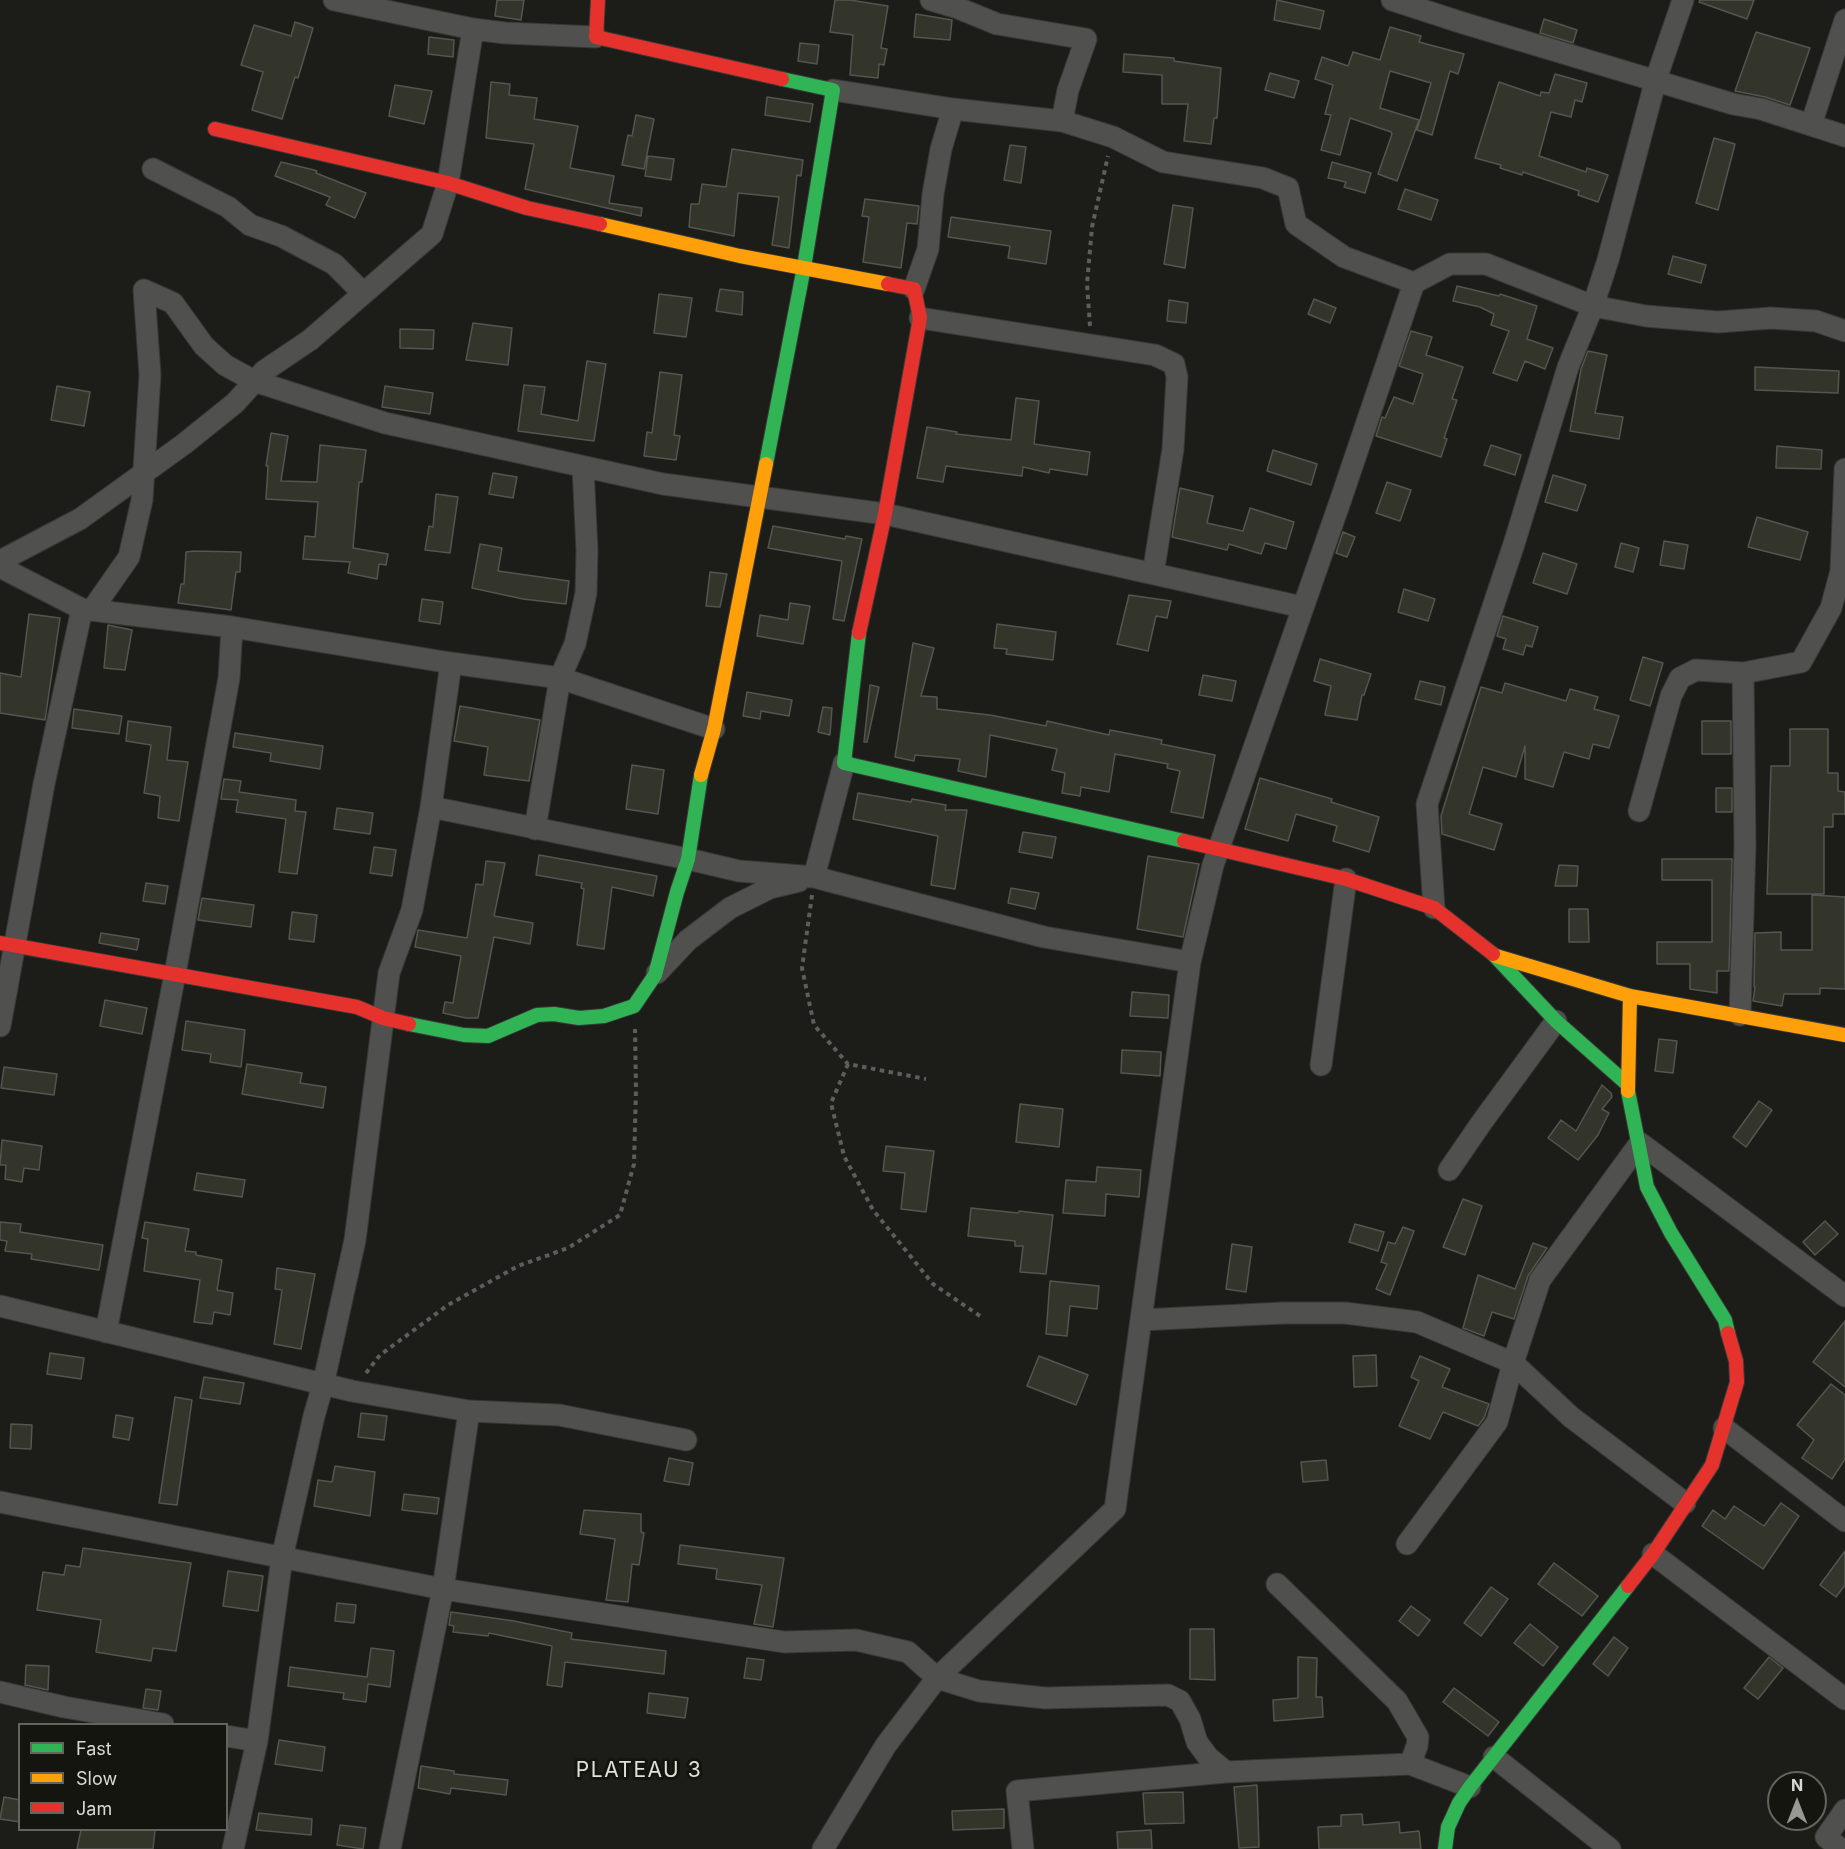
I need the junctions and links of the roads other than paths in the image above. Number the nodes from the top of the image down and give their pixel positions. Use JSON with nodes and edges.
{"nodes":[{"id":1,"x":334,"y":0,"type":"edge"},
{"id":2,"x":598,"y":0,"type":"edge"},
{"id":3,"x":931,"y":0,"type":"edge"},
{"id":4,"x":1392,"y":0,"type":"edge"},
{"id":5,"x":1683,"y":0,"type":"edge"},
{"id":6,"x":1845,"y":20,"type":"edge"},
{"id":7,"x":473,"y":29,"type":"junction"},
{"id":8,"x":597,"y":37,"type":"junction"},
{"id":9,"x":1656,"y":79,"type":"junction"},
{"id":10,"x":833,"y":90,"type":"junction"},
{"id":11,"x":953,"y":109,"type":"junction"},
{"id":12,"x":1062,"y":121,"type":"junction"},
{"id":13,"x":1811,"y":125,"type":"junction"},
{"id":14,"x":215,"y":129,"type":"dead end"},
{"id":15,"x":1845,"y":136,"type":"edge"},
{"id":16,"x":153,"y":169,"type":"dead end"},
{"id":17,"x":448,"y":183,"type":"junction"},
{"id":18,"x":804,"y":267,"type":"junction"},
{"id":19,"x":1414,"y":283,"type":"junction"},
{"id":20,"x":914,"y":289,"type":"junction"},
{"id":21,"x":363,"y":293,"type":"junction"},
{"id":22,"x":1593,"y":306,"type":"junction"},
{"id":23,"x":920,"y":318,"type":"junction"},
{"id":24,"x":1845,"y":331,"type":"edge"},
{"id":25,"x":254,"y":381,"type":"junction"},
{"id":26,"x":583,"y":468,"type":"junction"},
{"id":27,"x":1845,"y":469,"type":"edge"},
{"id":28,"x":145,"y":472,"type":"junction"},
{"id":29,"x":758,"y":496,"type":"junction"},
{"id":30,"x":885,"y":514,"type":"junction"},
{"id":31,"x":0,"y":561,"type":"edge"},
{"id":32,"x":0,"y":567,"type":"edge"},
{"id":33,"x":1154,"y":574,"type":"junction"},
{"id":34,"x":1302,"y":607,"type":"junction"},
{"id":35,"x":87,"y":609,"type":"junction"},
{"id":36,"x":232,"y":627,"type":"junction"},
{"id":37,"x":451,"y":663,"type":"junction"},
{"id":38,"x":1743,"y":673,"type":"junction"},
{"id":39,"x":560,"y":678,"type":"junction"},
{"id":40,"x":714,"y":729,"type":"junction"},
{"id":41,"x":844,"y":763,"type":"junction"},
{"id":42,"x":431,"y":807,"type":"junction"},
{"id":43,"x":1639,"y":811,"type":"dead end"},
{"id":44,"x":535,"y":829,"type":"junction"},
{"id":45,"x":1217,"y":848,"type":"junction"},
{"id":46,"x":688,"y":859,"type":"junction"},
{"id":47,"x":814,"y":877,"type":"junction"},
{"id":48,"x":1346,"y":879,"type":"junction"},
{"id":49,"x":1434,"y":908,"type":"junction"},
{"id":50,"x":7,"y":944,"type":"edge"},
{"id":51,"x":1496,"y":956,"type":"junction"},
{"id":52,"x":1190,"y":962,"type":"junction"},
{"id":53,"x":175,"y":974,"type":"junction"},
{"id":54,"x":655,"y":975,"type":"junction"},
{"id":55,"x":1630,"y":996,"type":"junction"},
{"id":56,"x":1740,"y":1015,"type":"junction"},
{"id":57,"x":383,"y":1018,"type":"junction"},
{"id":58,"x":1556,"y":1021,"type":"junction"},
{"id":59,"x":0,"y":1026,"type":"edge"},
{"id":60,"x":1845,"y":1035,"type":"edge"},
{"id":61,"x":1321,"y":1065,"type":"dead end"},
{"id":62,"x":1627,"y":1084,"type":"junction"},
{"id":63,"x":1640,"y":1143,"type":"junction"},
{"id":64,"x":1449,"y":1170,"type":"dead end"},
{"id":65,"x":1845,"y":1296,"type":"edge"},
{"id":66,"x":0,"y":1306,"type":"edge"},
{"id":67,"x":1141,"y":1320,"type":"junction"},
{"id":68,"x":106,"y":1332,"type":"junction"},
{"id":69,"x":1513,"y":1363,"type":"junction"},
{"id":70,"x":323,"y":1385,"type":"junction"},
{"id":71,"x":469,"y":1411,"type":"junction"},
{"id":72,"x":1724,"y":1428,"type":"junction"},
{"id":73,"x":686,"y":1440,"type":"dead end"},
{"id":74,"x":0,"y":1502,"type":"edge"},
{"id":75,"x":1685,"y":1503,"type":"junction"},
{"id":76,"x":1845,"y":1521,"type":"edge"},
{"id":77,"x":1407,"y":1544,"type":"dead end"},
{"id":78,"x":1653,"y":1554,"type":"junction"},
{"id":79,"x":282,"y":1558,"type":"junction"},
{"id":80,"x":1277,"y":1584,"type":"dead end"},
{"id":81,"x":442,"y":1588,"type":"junction"},
{"id":82,"x":937,"y":1678,"type":"junction"},
{"id":83,"x":0,"y":1692,"type":"edge"},
{"id":84,"x":1845,"y":1699,"type":"edge"},
{"id":85,"x":152,"y":1723,"type":"edge"},
{"id":86,"x":228,"y":1736,"type":"edge"},
{"id":87,"x":257,"y":1741,"type":"junction"},
{"id":88,"x":1494,"y":1757,"type":"junction"},
{"id":89,"x":1410,"y":1764,"type":"junction"},
{"id":90,"x":1226,"y":1772,"type":"junction"},
{"id":91,"x":1470,"y":1787,"type":"junction"},
{"id":92,"x":1845,"y":1810,"type":"edge"},
{"id":93,"x":232,"y":1849,"type":"edge"},
{"id":94,"x":390,"y":1849,"type":"edge"},
{"id":95,"x":823,"y":1849,"type":"edge"},
{"id":96,"x":1023,"y":1849,"type":"edge"},
{"id":97,"x":1445,"y":1849,"type":"edge"},
{"id":98,"x":1610,"y":1849,"type":"edge"},
{"id":99,"x":1841,"y":1849,"type":"edge"}],
"edges":[{"from":1,"to":7,"type":"street"},
{"from":2,"to":8,"type":"street"},
{"from":3,"to":12,"type":"street"},
{"from":4,"to":9,"type":"street"},
{"from":5,"to":9,"type":"street"},
{"from":6,"to":13,"type":"street"},
{"from":7,"to":8,"type":"street"},
{"from":7,"to":17,"type":"street"},
{"from":8,"to":10,"type":"street"},
{"from":9,"to":13,"type":"street"},
{"from":9,"to":22,"type":"street"},
{"from":10,"to":11,"type":"street"},
{"from":10,"to":18,"type":"street"},
{"from":11,"to":12,"type":"street"},
{"from":11,"to":20,"type":"street"},
{"from":12,"to":19,"type":"street"},
{"from":13,"to":15,"type":"street"},
{"from":14,"to":17,"type":"street"},
{"from":16,"to":21,"type":"street"},
{"from":17,"to":18,"type":"street"},
{"from":17,"to":21,"type":"street"},
{"from":18,"to":20,"type":"street"},
{"from":18,"to":29,"type":"street"},
{"from":19,"to":22,"type":"street"},
{"from":19,"to":34,"type":"street"},
{"from":20,"to":23,"type":"street"},
{"from":21,"to":25,"type":"street"},
{"from":22,"to":24,"type":"street"},
{"from":22,"to":49,"type":"street"},
{"from":23,"to":30,"type":"street"},
{"from":23,"to":33,"type":"street"},
{"from":25,"to":26,"type":"street"},
{"from":25,"to":28,"type":"street"},
{"from":25,"to":28,"type":"street"},
{"from":26,"to":29,"type":"street"},
{"from":26,"to":39,"type":"street"},
{"from":27,"to":38,"type":"street"},
{"from":28,"to":31,"type":"street"},
{"from":28,"to":35,"type":"street"},
{"from":29,"to":30,"type":"street"},
{"from":29,"to":40,"type":"street"},
{"from":30,"to":33,"type":"street"},
{"from":30,"to":41,"type":"street"},
{"from":32,"to":35,"type":"street"},
{"from":33,"to":34,"type":"street"},
{"from":34,"to":45,"type":"street"},
{"from":35,"to":36,"type":"street"},
{"from":35,"to":50,"type":"street"},
{"from":36,"to":37,"type":"street"},
{"from":36,"to":53,"type":"street"},
{"from":37,"to":39,"type":"street"},
{"from":37,"to":42,"type":"street"},
{"from":38,"to":43,"type":"street"},
{"from":38,"to":56,"type":"street"},
{"from":39,"to":40,"type":"street"},
{"from":39,"to":44,"type":"street"},
{"from":40,"to":46,"type":"street"},
{"from":41,"to":45,"type":"street"},
{"from":41,"to":47,"type":"street"},
{"from":42,"to":44,"type":"street"},
{"from":42,"to":57,"type":"street"},
{"from":44,"to":46,"type":"street"},
{"from":45,"to":48,"type":"street"},
{"from":45,"to":52,"type":"street"},
{"from":46,"to":47,"type":"street"},
{"from":46,"to":54,"type":"street"},
{"from":47,"to":52,"type":"street"},
{"from":47,"to":54,"type":"street"},
{"from":48,"to":49,"type":"street"},
{"from":48,"to":61,"type":"street"},
{"from":49,"to":51,"type":"street"},
{"from":50,"to":53,"type":"street"},
{"from":50,"to":59,"type":"street"},
{"from":51,"to":55,"type":"street"},
{"from":51,"to":58,"type":"street"},
{"from":52,"to":67,"type":"street"},
{"from":53,"to":57,"type":"street"},
{"from":53,"to":68,"type":"street"},
{"from":54,"to":57,"type":"street"},
{"from":55,"to":56,"type":"street"},
{"from":55,"to":62,"type":"street"},
{"from":56,"to":60,"type":"street"},
{"from":57,"to":70,"type":"street"},
{"from":58,"to":62,"type":"street"},
{"from":58,"to":64,"type":"street"},
{"from":62,"to":63,"type":"street"},
{"from":63,"to":65,"type":"street"},
{"from":63,"to":69,"type":"street"},
{"from":63,"to":72,"type":"street"},
{"from":66,"to":68,"type":"street"},
{"from":67,"to":69,"type":"street"},
{"from":67,"to":82,"type":"street"},
{"from":68,"to":70,"type":"street"},
{"from":69,"to":75,"type":"street"},
{"from":69,"to":77,"type":"street"},
{"from":70,"to":71,"type":"street"},
{"from":70,"to":79,"type":"street"},
{"from":71,"to":73,"type":"street"},
{"from":71,"to":81,"type":"street"},
{"from":72,"to":75,"type":"street"},
{"from":72,"to":76,"type":"street"},
{"from":74,"to":79,"type":"street"},
{"from":75,"to":78,"type":"street"},
{"from":78,"to":84,"type":"street"},
{"from":78,"to":88,"type":"street"},
{"from":79,"to":81,"type":"street"},
{"from":79,"to":87,"type":"street"},
{"from":80,"to":89,"type":"street"},
{"from":81,"to":82,"type":"street"},
{"from":81,"to":94,"type":"street"},
{"from":82,"to":90,"type":"street"},
{"from":82,"to":95,"type":"street"},
{"from":83,"to":85,"type":"street"},
{"from":86,"to":87,"type":"street"},
{"from":87,"to":93,"type":"street"},
{"from":88,"to":91,"type":"street"},
{"from":88,"to":98,"type":"street"},
{"from":89,"to":90,"type":"street"},
{"from":89,"to":91,"type":"street"},
{"from":90,"to":96,"type":"street"},
{"from":91,"to":97,"type":"street"},
{"from":92,"to":99,"type":"street"}]}
